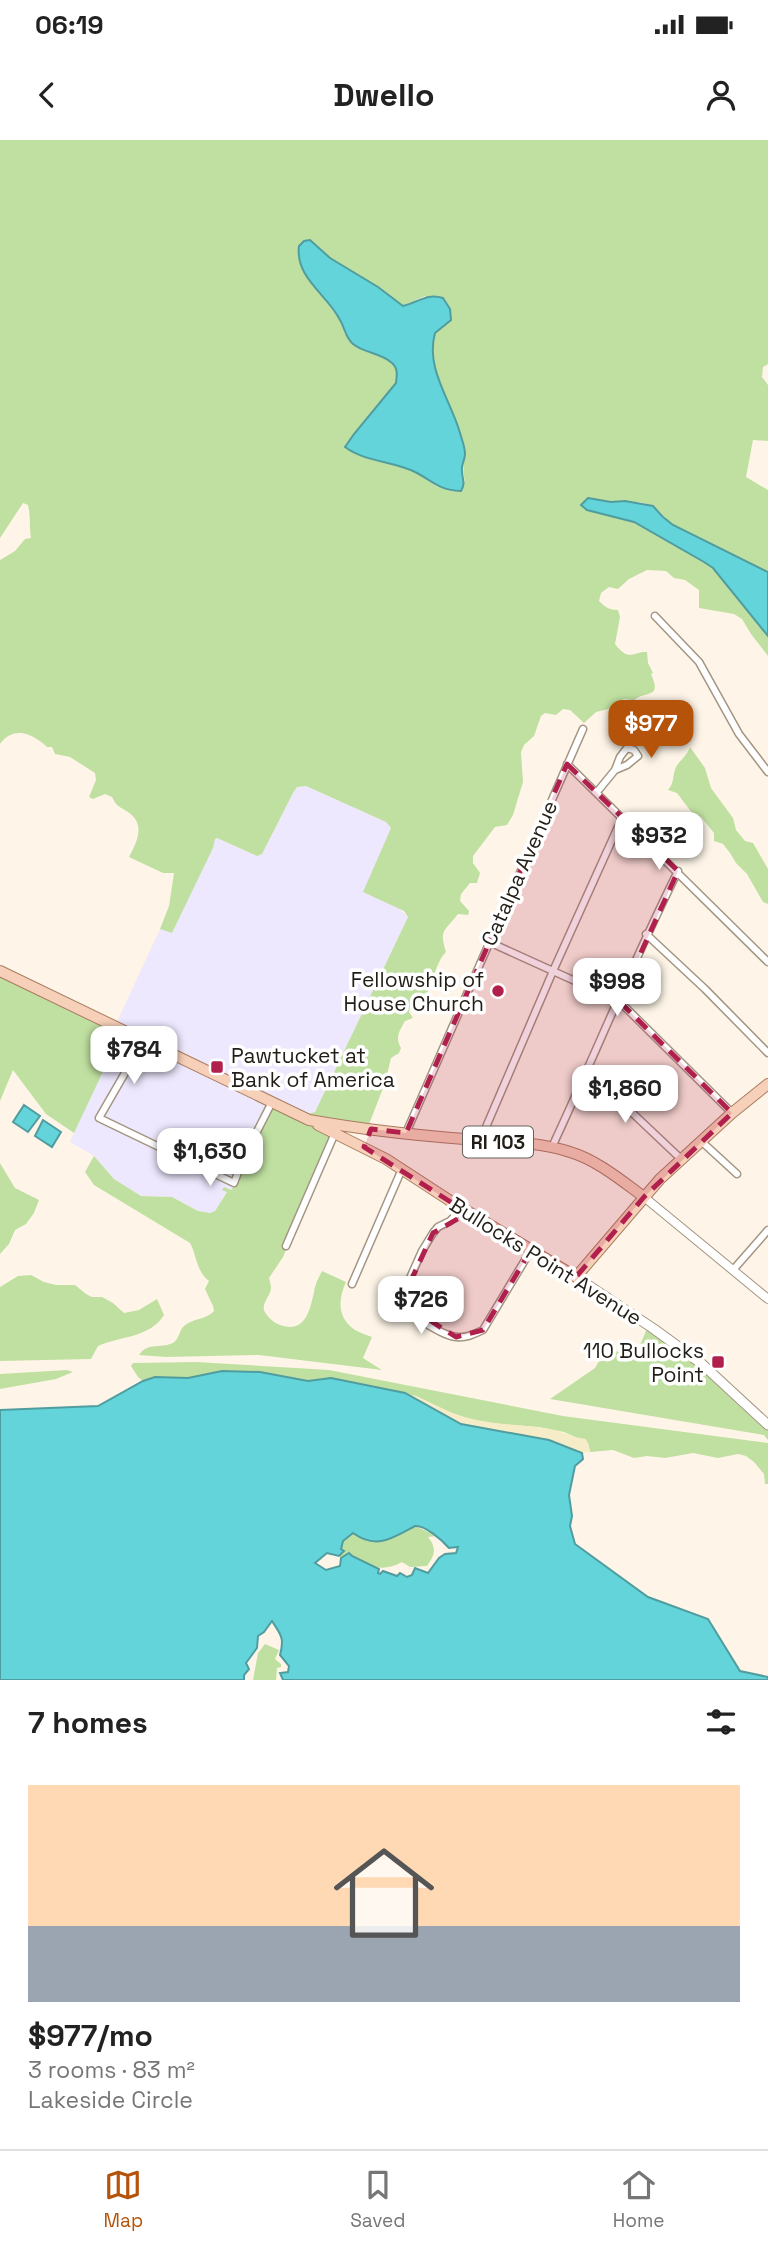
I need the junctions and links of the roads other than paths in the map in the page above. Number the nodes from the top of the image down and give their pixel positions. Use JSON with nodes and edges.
{"nodes":[{"id":1,"x":655,"y":617,"type":"dead end"},
{"id":2,"x":583,"y":729,"type":"dead end"},
{"id":3,"x":567,"y":764,"type":"junction"},
{"id":4,"x":615,"y":770,"type":"dead end"},
{"id":5,"x":768,"y":772,"type":"edge"},
{"id":6,"x":597,"y":792,"type":"junction"},
{"id":7,"x":622,"y":818,"type":"junction"},
{"id":8,"x":678,"y":871,"type":"junction"},
{"id":9,"x":646,"y":934,"type":"junction"},
{"id":10,"x":489,"y":942,"type":"junction"},
{"id":11,"x":768,"y":962,"type":"edge"},
{"id":12,"x":0,"y":971,"type":"edge"},
{"id":13,"x":553,"y":971,"type":"junction"},
{"id":14,"x":619,"y":1000,"type":"junction"},
{"id":15,"x":144,"y":1040,"type":"junction"},
{"id":16,"x":768,"y":1053,"type":"edge"},
{"id":17,"x":588,"y":1071,"type":"junction"},
{"id":18,"x":768,"y":1084,"type":"edge"},
{"id":19,"x":272,"y":1102,"type":"junction"},
{"id":20,"x":732,"y":1113,"type":"junction"},
{"id":21,"x":371,"y":1129,"type":"junction"},
{"id":22,"x":337,"y":1130,"type":"junction"},
{"id":23,"x":406,"y":1133,"type":"junction"},
{"id":24,"x":480,"y":1141,"type":"junction"},
{"id":25,"x":701,"y":1141,"type":"junction"},
{"id":26,"x":365,"y":1147,"type":"junction"},
{"id":27,"x":552,"y":1147,"type":"junction"},
{"id":28,"x":681,"y":1159,"type":"junction"},
{"id":29,"x":402,"y":1169,"type":"junction"},
{"id":30,"x":737,"y":1174,"type":"dead end"},
{"id":31,"x":643,"y":1197,"type":"junction"},
{"id":32,"x":461,"y":1208,"type":"junction"},
{"id":33,"x":768,"y":1230,"type":"edge"},
{"id":34,"x":286,"y":1246,"type":"dead end"},
{"id":35,"x":531,"y":1250,"type":"junction"},
{"id":36,"x":733,"y":1270,"type":"junction"},
{"id":37,"x":576,"y":1278,"type":"junction"},
{"id":38,"x":352,"y":1284,"type":"dead end"},
{"id":39,"x":768,"y":1299,"type":"edge"},
{"id":40,"x":768,"y":1425,"type":"edge"}],
"edges":[{"from":1,"to":5,"type":"street"},
{"from":2,"to":3,"type":"street","name":"Catalpa Avenue"},
{"from":3,"to":6,"type":"street"},
{"from":3,"to":10,"type":"street","name":"Catalpa Avenue"},
{"from":4,"to":6,"type":"street"},
{"from":6,"to":7,"type":"street"},
{"from":7,"to":8,"type":"street"},
{"from":7,"to":13,"type":"street"},
{"from":8,"to":9,"type":"street"},
{"from":8,"to":11,"type":"street"},
{"from":9,"to":14,"type":"street"},
{"from":9,"to":16,"type":"street"},
{"from":10,"to":13,"type":"street"},
{"from":10,"to":23,"type":"street","name":"Catalpa Avenue"},
{"from":12,"to":15,"type":"main road","number":"RI 103"},
{"from":13,"to":14,"type":"street"},
{"from":13,"to":24,"type":"street"},
{"from":14,"to":17,"type":"street"},
{"from":14,"to":20,"type":"street"},
{"from":15,"to":19,"type":"main road","number":"RI 103"},
{"from":15,"to":19,"type":"street"},
{"from":17,"to":27,"type":"street"},
{"from":17,"to":28,"type":"street"},
{"from":18,"to":20,"type":"main road"},
{"from":19,"to":22,"type":"main road","name":"Bullocks Point Avenue","number":"RI 103"},
{"from":20,"to":25,"type":"main road"},
{"from":21,"to":22,"type":"main road","number":"RI 103"},
{"from":21,"to":23,"type":"main road","number":"RI 103"},
{"from":21,"to":26,"type":"main road"},
{"from":22,"to":26,"type":"main road","name":"Bullocks Point Avenue","number":"RI 103"},
{"from":22,"to":34,"type":"street"},
{"from":23,"to":24,"type":"main road","number":"RI 103"},
{"from":24,"to":27,"type":"main road","number":"RI 103"},
{"from":25,"to":28,"type":"main road"},
{"from":25,"to":30,"type":"street"},
{"from":26,"to":29,"type":"main road","name":"Bullocks Point Avenue","number":"RI 103"},
{"from":27,"to":31,"type":"main road","number":"RI 103"},
{"from":28,"to":31,"type":"main road"},
{"from":29,"to":32,"type":"main road","name":"Bullocks Point Avenue","number":"RI 103"},
{"from":29,"to":38,"type":"street"},
{"from":31,"to":36,"type":"street"},
{"from":31,"to":37,"type":"main road"},
{"from":32,"to":35,"type":"main road","name":"Bullocks Point Avenue","number":"RI 103"},
{"from":32,"to":35,"type":"street"},
{"from":33,"to":36,"type":"street"},
{"from":35,"to":37,"type":"main road","name":"Bullocks Point Avenue","number":"RI 103"},
{"from":36,"to":39,"type":"street"},
{"from":37,"to":40,"type":"main road","name":"Bullocks Point Avenue"}]}
